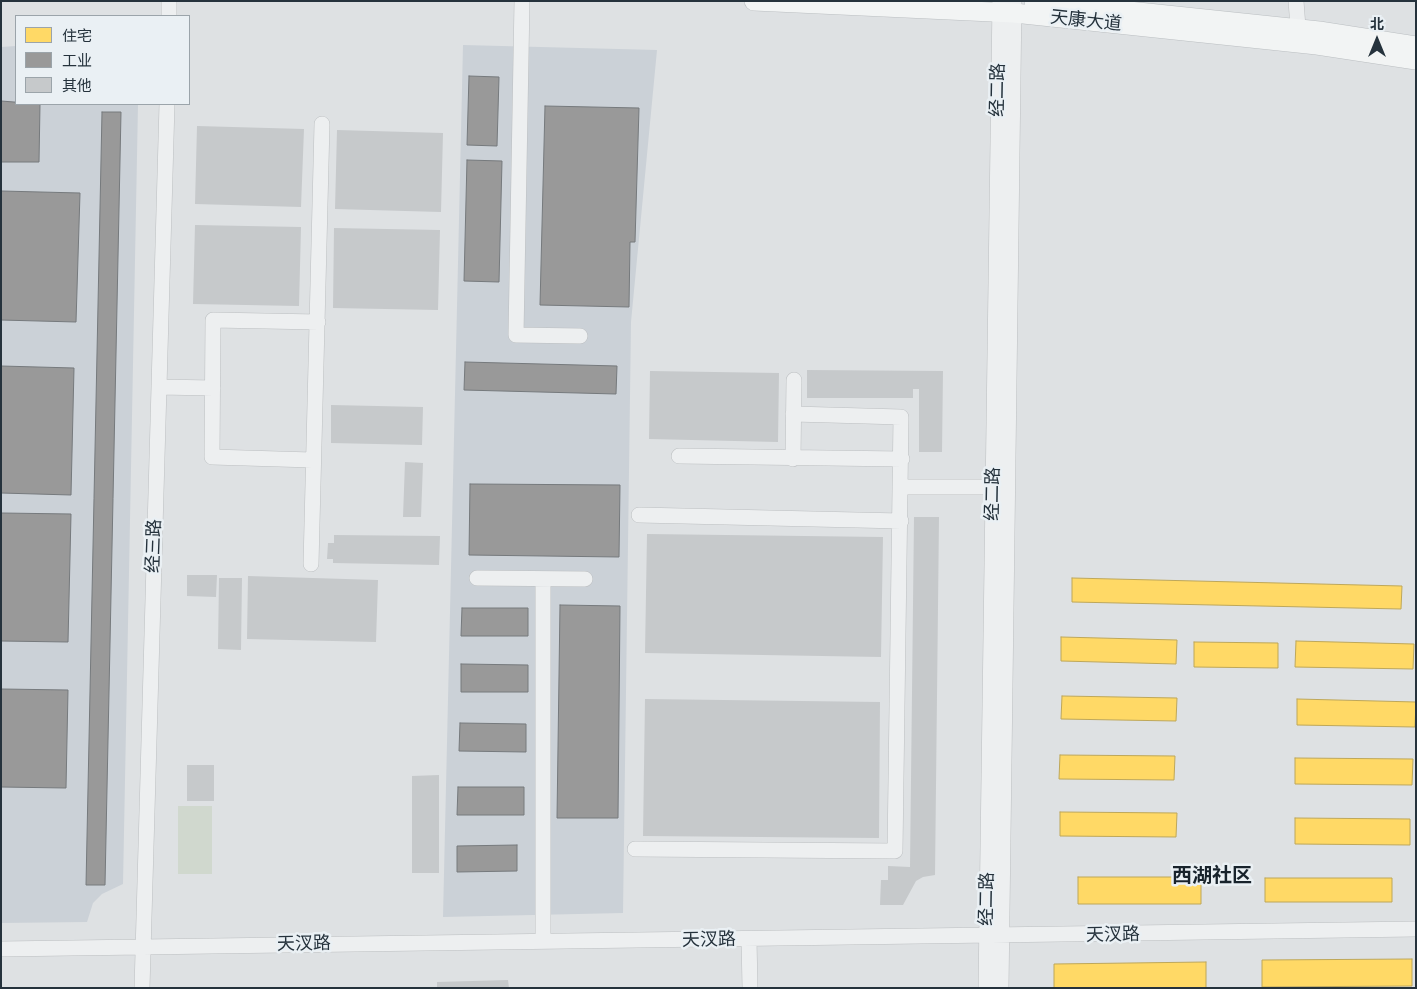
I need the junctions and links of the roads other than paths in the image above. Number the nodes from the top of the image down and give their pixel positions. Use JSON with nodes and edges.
{"nodes":[{"id":1,"x":169,"y":1,"type":"edge"},
{"id":2,"x":522,"y":1,"type":"edge"},
{"id":3,"x":754,"y":1,"type":"edge"},
{"id":4,"x":1034,"y":1,"type":"edge"},
{"id":5,"x":1296,"y":1,"type":"edge"},
{"id":6,"x":919,"y":5,"type":"edge"},
{"id":7,"x":1007,"y":7,"type":"edge"},
{"id":8,"x":1064,"y":8,"type":"edge"},
{"id":9,"x":169,"y":15,"type":"edge"},
{"id":10,"x":1299,"y":36,"type":"junction"},
{"id":11,"x":1416,"y":46,"type":"edge"},
{"id":12,"x":1416,"y":60,"type":"edge"},
{"id":13,"x":167,"y":105,"type":"edge"},
{"id":14,"x":322,"y":124,"type":"dead end"},
{"id":15,"x":318,"y":322,"type":"junction"},
{"id":16,"x":580,"y":336,"type":"dead end"},
{"id":17,"x":794,"y":380,"type":"dead end"},
{"id":18,"x":159,"y":387,"type":"junction"},
{"id":19,"x":213,"y":388,"type":"junction"},
{"id":20,"x":793,"y":414,"type":"junction"},
{"id":21,"x":678,"y":456,"type":"dead end"},
{"id":22,"x":793,"y":459,"type":"junction"},
{"id":23,"x":902,"y":459,"type":"junction"},
{"id":24,"x":312,"y":460,"type":"junction"},
{"id":25,"x":902,"y":487,"type":"junction"},
{"id":26,"x":1000,"y":487,"type":"junction"},
{"id":27,"x":639,"y":515,"type":"dead end"},
{"id":28,"x":901,"y":521,"type":"junction"},
{"id":29,"x":311,"y":564,"type":"dead end"},
{"id":30,"x":476,"y":578,"type":"dead end"},
{"id":31,"x":543,"y":579,"type":"junction"},
{"id":32,"x":585,"y":579,"type":"dead end"},
{"id":33,"x":635,"y":849,"type":"dead end"},
{"id":34,"x":1416,"y":929,"type":"edge"},
{"id":35,"x":994,"y":936,"type":"junction"},
{"id":36,"x":749,"y":939,"type":"junction"},
{"id":37,"x":543,"y":942,"type":"junction"},
{"id":38,"x":143,"y":946,"type":"junction"},
{"id":39,"x":1,"y":949,"type":"edge"},
{"id":40,"x":142,"y":988,"type":"edge"},
{"id":41,"x":750,"y":988,"type":"edge"},
{"id":42,"x":986,"y":988,"type":"edge"},
{"id":43,"x":1001,"y":988,"type":"edge"}],
"edges":[{"from":1,"to":9,"type":"street"},
{"from":2,"to":16,"type":"street"},
{"from":3,"to":6,"type":"main road","name":"天康大道"},
{"from":4,"to":8,"type":"main road","name":"天康大道"},
{"from":5,"to":10,"type":"street"},
{"from":6,"to":7,"type":"main road","name":"天康大道"},
{"from":7,"to":8,"type":"main road","name":"天康大道"},
{"from":7,"to":26,"type":"street","name":"经二路"},
{"from":8,"to":10,"type":"main road","name":"天康大道"},
{"from":10,"to":11,"type":"main road","name":"天康大道"},
{"from":10,"to":12,"type":"main road","name":"天康大道"},
{"from":13,"to":18,"type":"street","name":"经三路"},
{"from":14,"to":15,"type":"street"},
{"from":15,"to":19,"type":"street"},
{"from":15,"to":24,"type":"street"},
{"from":17,"to":20,"type":"street"},
{"from":18,"to":19,"type":"street"},
{"from":18,"to":38,"type":"street","name":"经三路"},
{"from":19,"to":24,"type":"street"},
{"from":20,"to":22,"type":"street"},
{"from":20,"to":23,"type":"street"},
{"from":21,"to":22,"type":"street"},
{"from":22,"to":23,"type":"street"},
{"from":23,"to":25,"type":"street"},
{"from":24,"to":29,"type":"street"},
{"from":25,"to":26,"type":"street"},
{"from":25,"to":28,"type":"street"},
{"from":26,"to":35,"type":"street","name":"经二路"},
{"from":27,"to":28,"type":"street"},
{"from":28,"to":33,"type":"street"},
{"from":30,"to":31,"type":"street"},
{"from":31,"to":32,"type":"street"},
{"from":31,"to":37,"type":"street"},
{"from":34,"to":35,"type":"street","name":"天汊路"},
{"from":35,"to":36,"type":"street","name":"天汊路"},
{"from":35,"to":42,"type":"street","name":"经二路"},
{"from":35,"to":43,"type":"street","name":"经二路"},
{"from":36,"to":37,"type":"street","name":"天汊路"},
{"from":36,"to":41,"type":"street"},
{"from":37,"to":38,"type":"street","name":"天汊路"},
{"from":38,"to":39,"type":"street","name":"天汊路"},
{"from":38,"to":40,"type":"street","name":"经三路"}]}
